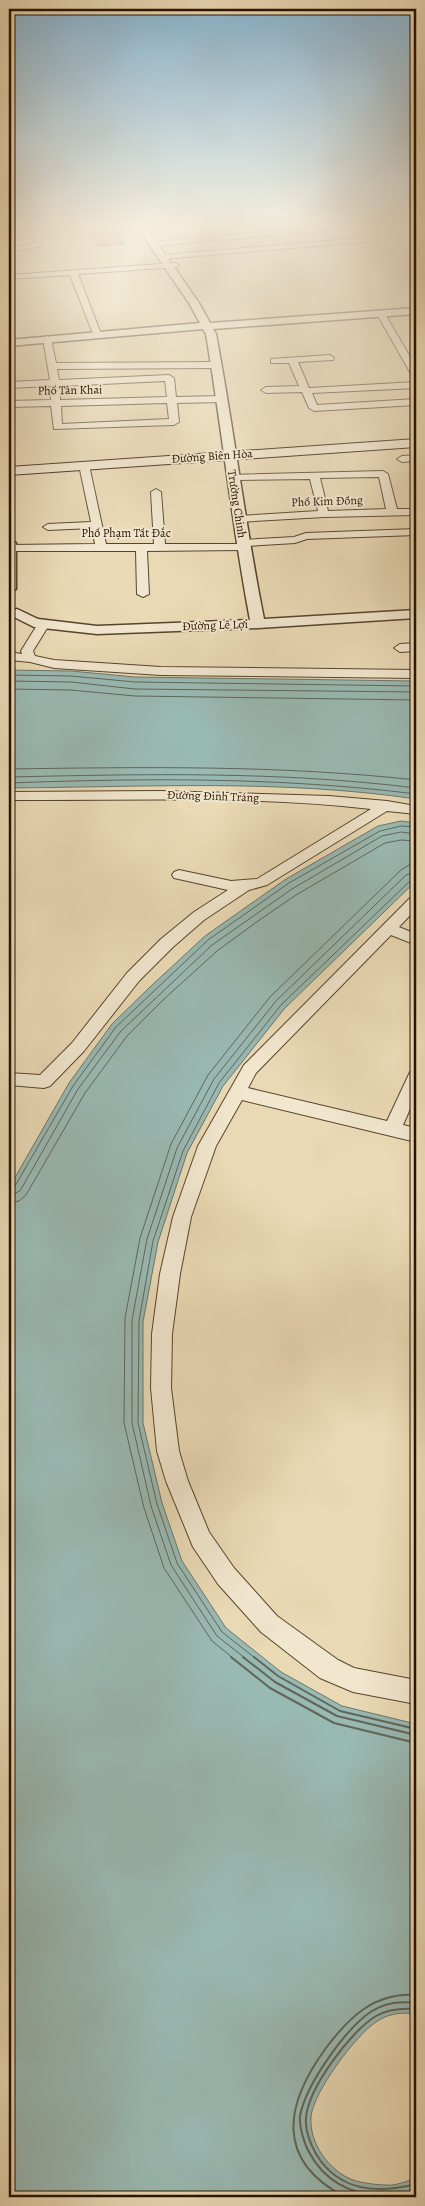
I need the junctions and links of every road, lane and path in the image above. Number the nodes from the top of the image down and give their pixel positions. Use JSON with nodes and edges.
{"nodes":[{"id":1,"x":95,"y":330,"type":"edge"},
{"id":2,"x":155,"y":330,"type":"edge"},
{"id":3,"x":212,"y":330,"type":"edge"},
{"id":4,"x":390,"y":330,"type":"edge"},
{"id":5,"x":97,"y":334,"type":"junction"},
{"id":6,"x":47,"y":339,"type":"junction"},
{"id":7,"x":9,"y":343,"type":"edge"},
{"id":8,"x":330,"y":358,"type":"dead end"},
{"id":9,"x":274,"y":360,"type":"dead end"},
{"id":10,"x":292,"y":360,"type":"junction"},
{"id":11,"x":51,"y":366,"type":"junction"},
{"id":12,"x":216,"y":366,"type":"junction"},
{"id":13,"x":416,"y":374,"type":"edge"},
{"id":14,"x":55,"y":383,"type":"junction"},
{"id":15,"x":9,"y":385,"type":"edge"},
{"id":16,"x":416,"y":385,"type":"edge"},
{"id":17,"x":266,"y":390,"type":"dead end"},
{"id":18,"x":306,"y":390,"type":"junction"},
{"id":19,"x":222,"y":399,"type":"junction"},
{"id":20,"x":172,"y":401,"type":"junction"},
{"id":21,"x":57,"y":402,"type":"junction"},
{"id":22,"x":416,"y":402,"type":"edge"},
{"id":23,"x":9,"y":404,"type":"edge"},
{"id":24,"x":416,"y":443,"type":"edge"},
{"id":25,"x":228,"y":455,"type":"junction"},
{"id":26,"x":416,"y":458,"type":"edge"},
{"id":27,"x":402,"y":459,"type":"dead end"},
{"id":28,"x":84,"y":465,"type":"junction"},
{"id":29,"x":9,"y":471,"type":"edge"},
{"id":30,"x":314,"y":475,"type":"junction"},
{"id":31,"x":234,"y":477,"type":"junction"},
{"id":32,"x":156,"y":492,"type":"dead end"},
{"id":33,"x":392,"y":512,"type":"junction"},
{"id":34,"x":416,"y":512,"type":"edge"},
{"id":35,"x":324,"y":514,"type":"junction"},
{"id":36,"x":239,"y":519,"type":"junction"},
{"id":37,"x":96,"y":525,"type":"junction"},
{"id":38,"x":48,"y":527,"type":"dead end"},
{"id":39,"x":416,"y":532,"type":"edge"},
{"id":40,"x":9,"y":543,"type":"edge"},
{"id":41,"x":243,"y":545,"type":"junction"},
{"id":42,"x":101,"y":546,"type":"junction"},
{"id":43,"x":141,"y":546,"type":"junction"},
{"id":44,"x":160,"y":546,"type":"junction"},
{"id":45,"x":9,"y":548,"type":"edge"},
{"id":46,"x":9,"y":589,"type":"edge"},
{"id":47,"x":143,"y":594,"type":"dead end"},
{"id":48,"x":9,"y":598,"type":"edge"},
{"id":49,"x":13,"y":614,"type":"edge"},
{"id":50,"x":416,"y":614,"type":"edge"},
{"id":51,"x":258,"y":624,"type":"junction"},
{"id":52,"x":43,"y":625,"type":"junction"},
{"id":53,"x":416,"y":646,"type":"edge"},
{"id":54,"x":400,"y":648,"type":"dead end"},
{"id":55,"x":9,"y":656,"type":"edge"},
{"id":56,"x":30,"y":658,"type":"junction"},
{"id":57,"x":416,"y":674,"type":"edge"},
{"id":58,"x":9,"y":796,"type":"edge"},
{"id":59,"x":387,"y":805,"type":"junction"},
{"id":60,"x":416,"y":810,"type":"edge"},
{"id":61,"x":178,"y":875,"type":"dead end"},
{"id":62,"x":243,"y":887,"type":"junction"},
{"id":63,"x":416,"y":900,"type":"edge"},
{"id":64,"x":388,"y":928,"type":"junction"},
{"id":65,"x":416,"y":940,"type":"edge"},
{"id":66,"x":416,"y":1076,"type":"edge"},
{"id":67,"x":9,"y":1078,"type":"edge"},
{"id":68,"x":237,"y":1092,"type":"junction"},
{"id":69,"x":392,"y":1130,"type":"junction"},
{"id":70,"x":416,"y":1135,"type":"edge"},
{"id":71,"x":416,"y":1692,"type":"edge"}],
"edges":[{"from":1,"to":5,"type":"street"},
{"from":2,"to":5,"type":"street"},
{"from":3,"to":12,"type":"street","name":"Trường Chinh"},
{"from":4,"to":13,"type":"street"},
{"from":5,"to":6,"type":"street"},
{"from":6,"to":7,"type":"street"},
{"from":6,"to":11,"type":"street"},
{"from":8,"to":10,"type":"street"},
{"from":9,"to":10,"type":"street"},
{"from":10,"to":18,"type":"street"},
{"from":11,"to":12,"type":"street"},
{"from":11,"to":14,"type":"street"},
{"from":12,"to":19,"type":"street","name":"Trường Chinh"},
{"from":14,"to":15,"type":"street"},
{"from":14,"to":20,"type":"street"},
{"from":14,"to":21,"type":"street"},
{"from":16,"to":18,"type":"street"},
{"from":17,"to":18,"type":"street"},
{"from":18,"to":22,"type":"street"},
{"from":19,"to":20,"type":"street","name":"Phố Tân Khai"},
{"from":19,"to":25,"type":"street","name":"Trường Chinh"},
{"from":20,"to":21,"type":"street","name":"Phố Tân Khai"},
{"from":20,"to":21,"type":"street"},
{"from":21,"to":23,"type":"street","name":"Phố Tân Khai"},
{"from":24,"to":25,"type":"main road","name":"Đường Biên Hòa"},
{"from":25,"to":28,"type":"main road","name":"Đường Biên Hòa"},
{"from":25,"to":31,"type":"street","name":"Trường Chinh"},
{"from":26,"to":27,"type":"street"},
{"from":28,"to":29,"type":"main road","name":"Đường Biên Hòa"},
{"from":28,"to":37,"type":"street"},
{"from":30,"to":31,"type":"street"},
{"from":30,"to":33,"type":"street"},
{"from":30,"to":35,"type":"street"},
{"from":31,"to":36,"type":"street","name":"Trường Chinh"},
{"from":32,"to":44,"type":"street"},
{"from":33,"to":34,"type":"street","name":"Phố Kim Đồng"},
{"from":33,"to":35,"type":"street","name":"Phố Kim Đồng"},
{"from":35,"to":36,"type":"street","name":"Phố Kim Đồng"},
{"from":36,"to":41,"type":"street","name":"Trường Chinh"},
{"from":37,"to":38,"type":"street"},
{"from":37,"to":42,"type":"street"},
{"from":39,"to":41,"type":"street","name":"Phố Phạm Tất Đắc"},
{"from":40,"to":45,"type":"street"},
{"from":41,"to":44,"type":"street","name":"Phố Phạm Tất Đắc"},
{"from":41,"to":51,"type":"street","name":"Trường Chinh"},
{"from":42,"to":43,"type":"street","name":"Phố Phạm Tất Đắc"},
{"from":42,"to":45,"type":"street","name":"Phố Phạm Tất Đắc"},
{"from":43,"to":44,"type":"street","name":"Phố Phạm Tất Đắc"},
{"from":43,"to":47,"type":"street"},
{"from":45,"to":46,"type":"street"},
{"from":48,"to":49,"type":"street"},
{"from":49,"to":52,"type":"street","name":"Đường Lê Lợi"},
{"from":50,"to":51,"type":"street","name":"Đường Lê Lợi"},
{"from":51,"to":52,"type":"street","name":"Đường Lê Lợi"},
{"from":52,"to":56,"type":"street"},
{"from":53,"to":54,"type":"street"},
{"from":55,"to":56,"type":"street"},
{"from":56,"to":57,"type":"street"},
{"from":58,"to":59,"type":"street","name":"Đường Đinh Tráng"},
{"from":59,"to":60,"type":"street","name":"Đường Đinh Tráng"},
{"from":59,"to":62,"type":"street"},
{"from":61,"to":62,"type":"street"},
{"from":62,"to":67,"type":"street"},
{"from":63,"to":64,"type":"street"},
{"from":64,"to":65,"type":"street"},
{"from":64,"to":68,"type":"street"},
{"from":66,"to":69,"type":"street"},
{"from":68,"to":69,"type":"street"},
{"from":68,"to":71,"type":"street"},
{"from":69,"to":70,"type":"street"}]}
